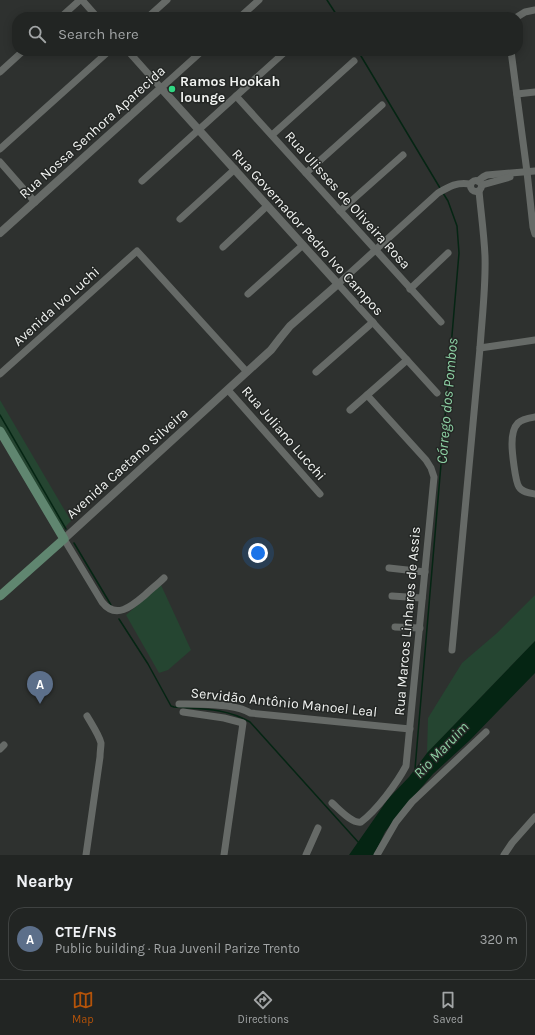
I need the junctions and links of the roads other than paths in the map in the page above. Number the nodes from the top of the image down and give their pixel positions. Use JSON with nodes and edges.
{"nodes":[{"id":1,"x":81,"y":0,"type":"edge"},
{"id":2,"x":167,"y":0,"type":"edge"},
{"id":3,"x":259,"y":0,"type":"edge"},
{"id":4,"x":535,"y":10,"type":"edge"},
{"id":5,"x":67,"y":12,"type":"edge"},
{"id":6,"x":92,"y":12,"type":"edge"},
{"id":7,"x":154,"y":12,"type":"edge"},
{"id":8,"x":246,"y":12,"type":"edge"},
{"id":9,"x":523,"y":13,"type":"edge"},
{"id":10,"x":18,"y":56,"type":"edge"},
{"id":11,"x":103,"y":56,"type":"edge"},
{"id":12,"x":132,"y":56,"type":"edge"},
{"id":13,"x":196,"y":56,"type":"edge"},
{"id":14,"x":280,"y":56,"type":"edge"},
{"id":15,"x":512,"y":56,"type":"edge"},
{"id":16,"x":354,"y":61,"type":"dead end"},
{"id":17,"x":0,"y":72,"type":"edge"},
{"id":18,"x":161,"y":88,"type":"junction"},
{"id":19,"x":535,"y":92,"type":"edge"},
{"id":20,"x":517,"y":94,"type":"junction"},
{"id":21,"x":236,"y":96,"type":"junction"},
{"id":22,"x":382,"y":105,"type":"dead end"},
{"id":23,"x":199,"y":129,"type":"junction"},
{"id":24,"x":272,"y":135,"type":"junction"},
{"id":25,"x":0,"y":149,"type":"edge"},
{"id":26,"x":402,"y":155,"type":"dead end"},
{"id":27,"x":0,"y":162,"type":"edge"},
{"id":28,"x":235,"y":169,"type":"junction"},
{"id":29,"x":531,"y":172,"type":"edge"},
{"id":30,"x":306,"y":173,"type":"junction"},
{"id":31,"x":142,"y":181,"type":"dead end"},
{"id":32,"x":470,"y":184,"type":"junction"},
{"id":33,"x":479,"y":186,"type":"junction"},
{"id":34,"x":35,"y":202,"type":"junction"},
{"id":35,"x":267,"y":206,"type":"junction"},
{"id":36,"x":340,"y":211,"type":"junction"},
{"id":37,"x":180,"y":219,"type":"dead end"},
{"id":38,"x":0,"y":233,"type":"edge"},
{"id":39,"x":535,"y":234,"type":"edge"},
{"id":40,"x":303,"y":245,"type":"junction"},
{"id":41,"x":223,"y":247,"type":"dead end"},
{"id":42,"x":375,"y":250,"type":"junction"},
{"id":43,"x":448,"y":253,"type":"dead end"},
{"id":44,"x":338,"y":284,"type":"junction"},
{"id":45,"x":410,"y":288,"type":"junction"},
{"id":46,"x":248,"y":294,"type":"dead end"},
{"id":47,"x":373,"y":322,"type":"junction"},
{"id":48,"x":441,"y":322,"type":"dead end"},
{"id":49,"x":535,"y":340,"type":"edge"},
{"id":50,"x":480,"y":348,"type":"junction"},
{"id":51,"x":407,"y":360,"type":"junction"},
{"id":52,"x":247,"y":372,"type":"junction"},
{"id":53,"x":316,"y":372,"type":"dead end"},
{"id":54,"x":0,"y":374,"type":"edge"},
{"id":55,"x":228,"y":390,"type":"junction"},
{"id":56,"x":436,"y":393,"type":"dead end"},
{"id":57,"x":367,"y":395,"type":"junction"},
{"id":58,"x":350,"y":410,"type":"dead end"},
{"id":59,"x":535,"y":417,"type":"edge"},
{"id":60,"x":0,"y":431,"type":"edge"},
{"id":61,"x":320,"y":494,"type":"dead end"},
{"id":62,"x":535,"y":494,"type":"edge"},
{"id":63,"x":64,"y":539,"type":"junction"},
{"id":64,"x":390,"y":568,"type":"dead end"},
{"id":65,"x":425,"y":572,"type":"junction"},
{"id":66,"x":164,"y":578,"type":"dead end"},
{"id":67,"x":0,"y":596,"type":"edge"},
{"id":68,"x":392,"y":596,"type":"dead end"},
{"id":69,"x":422,"y":598,"type":"junction"},
{"id":70,"x":395,"y":627,"type":"dead end"},
{"id":71,"x":420,"y":628,"type":"junction"},
{"id":72,"x":452,"y":650,"type":"dead end"},
{"id":73,"x":179,"y":704,"type":"dead end"},
{"id":74,"x":183,"y":712,"type":"dead end"},
{"id":75,"x":250,"y":714,"type":"junction"},
{"id":76,"x":87,"y":716,"type":"dead end"},
{"id":77,"x":244,"y":723,"type":"junction"},
{"id":78,"x":410,"y":729,"type":"junction"},
{"id":79,"x":486,"y":732,"type":"dead end"},
{"id":80,"x":332,"y":802,"type":"dead end"},
{"id":81,"x":535,"y":817,"type":"edge"},
{"id":82,"x":318,"y":828,"type":"dead end"},
{"id":83,"x":86,"y":855,"type":"edge"},
{"id":84,"x":224,"y":855,"type":"edge"},
{"id":85,"x":306,"y":855,"type":"edge"},
{"id":86,"x":378,"y":855,"type":"edge"},
{"id":87,"x":504,"y":855,"type":"edge"}],
"edges":[{"from":1,"to":5,"type":"street"},
{"from":1,"to":6,"type":"street"},
{"from":2,"to":7,"type":"street"},
{"from":3,"to":8,"type":"street"},
{"from":4,"to":9,"type":"street"},
{"from":10,"to":17,"type":"street"},
{"from":11,"to":25,"type":"street"},
{"from":12,"to":18,"type":"street"},
{"from":13,"to":18,"type":"street","name":"Rua Nossa Senhora Aparecida"},
{"from":14,"to":21,"type":"street"},
{"from":15,"to":20,"type":"street"},
{"from":16,"to":24,"type":"street"},
{"from":18,"to":23,"type":"street","name":"Rua Governador Pedro Ivo Campos"},
{"from":18,"to":34,"type":"street","name":"Rua Nossa Senhora Aparecida"},
{"from":19,"to":20,"type":"street"},
{"from":20,"to":29,"type":"street"},
{"from":21,"to":23,"type":"street"},
{"from":21,"to":24,"type":"street","name":"Rua Ulisses de Oliveira Rosa"},
{"from":22,"to":30,"type":"street"},
{"from":23,"to":28,"type":"street","name":"Rua Governador Pedro Ivo Campos"},
{"from":23,"to":31,"type":"street"},
{"from":24,"to":30,"type":"street","name":"Rua Ulisses de Oliveira Rosa"},
{"from":26,"to":36,"type":"street"},
{"from":27,"to":34,"type":"street"},
{"from":28,"to":35,"type":"street","name":"Rua Governador Pedro Ivo Campos"},
{"from":28,"to":37,"type":"street"},
{"from":29,"to":33,"type":"street"},
{"from":29,"to":39,"type":"street"},
{"from":30,"to":36,"type":"street","name":"Rua Ulisses de Oliveira Rosa"},
{"from":32,"to":33,"type":"street"},
{"from":32,"to":33,"type":"street"},
{"from":32,"to":42,"type":"street"},
{"from":33,"to":50,"type":"street"},
{"from":34,"to":38,"type":"street","name":"Rua Nossa Senhora Aparecida"},
{"from":35,"to":40,"type":"street","name":"Rua Governador Pedro Ivo Campos"},
{"from":35,"to":41,"type":"street"},
{"from":36,"to":42,"type":"street","name":"Rua Ulisses de Oliveira Rosa"},
{"from":40,"to":44,"type":"street","name":"Rua Governador Pedro Ivo Campos"},
{"from":40,"to":46,"type":"street"},
{"from":42,"to":44,"type":"street"},
{"from":42,"to":45,"type":"street","name":"Rua Ulisses de Oliveira Rosa"},
{"from":43,"to":45,"type":"street"},
{"from":44,"to":47,"type":"street","name":"Rua Governador Pedro Ivo Campos"},
{"from":44,"to":52,"type":"street","name":"Avenida Caetano Silveira"},
{"from":45,"to":48,"type":"street","name":"Rua Ulisses de Oliveira Rosa"},
{"from":47,"to":51,"type":"street","name":"Rua Governador Pedro Ivo Campos"},
{"from":47,"to":53,"type":"street"},
{"from":49,"to":50,"type":"street"},
{"from":50,"to":72,"type":"street"},
{"from":51,"to":56,"type":"street","name":"Rua Governador Pedro Ivo Campos"},
{"from":51,"to":57,"type":"street"},
{"from":52,"to":54,"type":"street","name":"Avenida Ivo Luchi"},
{"from":52,"to":55,"type":"street","name":"Avenida Caetano Silveira"},
{"from":55,"to":61,"type":"street","name":"Rua Juliano Lucchi"},
{"from":55,"to":63,"type":"street","name":"Avenida Caetano Silveira"},
{"from":57,"to":58,"type":"street"},
{"from":57,"to":65,"type":"street","name":"Rua Marcos Linhares de Assis"},
{"from":59,"to":62,"type":"street"},
{"from":60,"to":63,"type":"main road"},
{"from":63,"to":66,"type":"street"},
{"from":63,"to":67,"type":"main road","name":"Avenida Caetano Silveira"},
{"from":64,"to":65,"type":"street"},
{"from":65,"to":69,"type":"street","name":"Rua Marcos Linhares de Assis"},
{"from":68,"to":69,"type":"street"},
{"from":69,"to":71,"type":"street","name":"Rua Marcos Linhares de Assis"},
{"from":70,"to":71,"type":"street"},
{"from":71,"to":78,"type":"street","name":"Rua Marcos Linhares de Assis"},
{"from":73,"to":75,"type":"street","name":"Servidão Antônio Manoel Leal"},
{"from":74,"to":77,"type":"street"},
{"from":75,"to":77,"type":"street"},
{"from":75,"to":78,"type":"street","name":"Servidão Antônio Manoel Leal"},
{"from":76,"to":83,"type":"street"},
{"from":77,"to":84,"type":"street"},
{"from":78,"to":80,"type":"street","name":"Rua Marcos Linhares de Assis"},
{"from":79,"to":86,"type":"street"},
{"from":81,"to":87,"type":"street"},
{"from":82,"to":85,"type":"street"}]}
